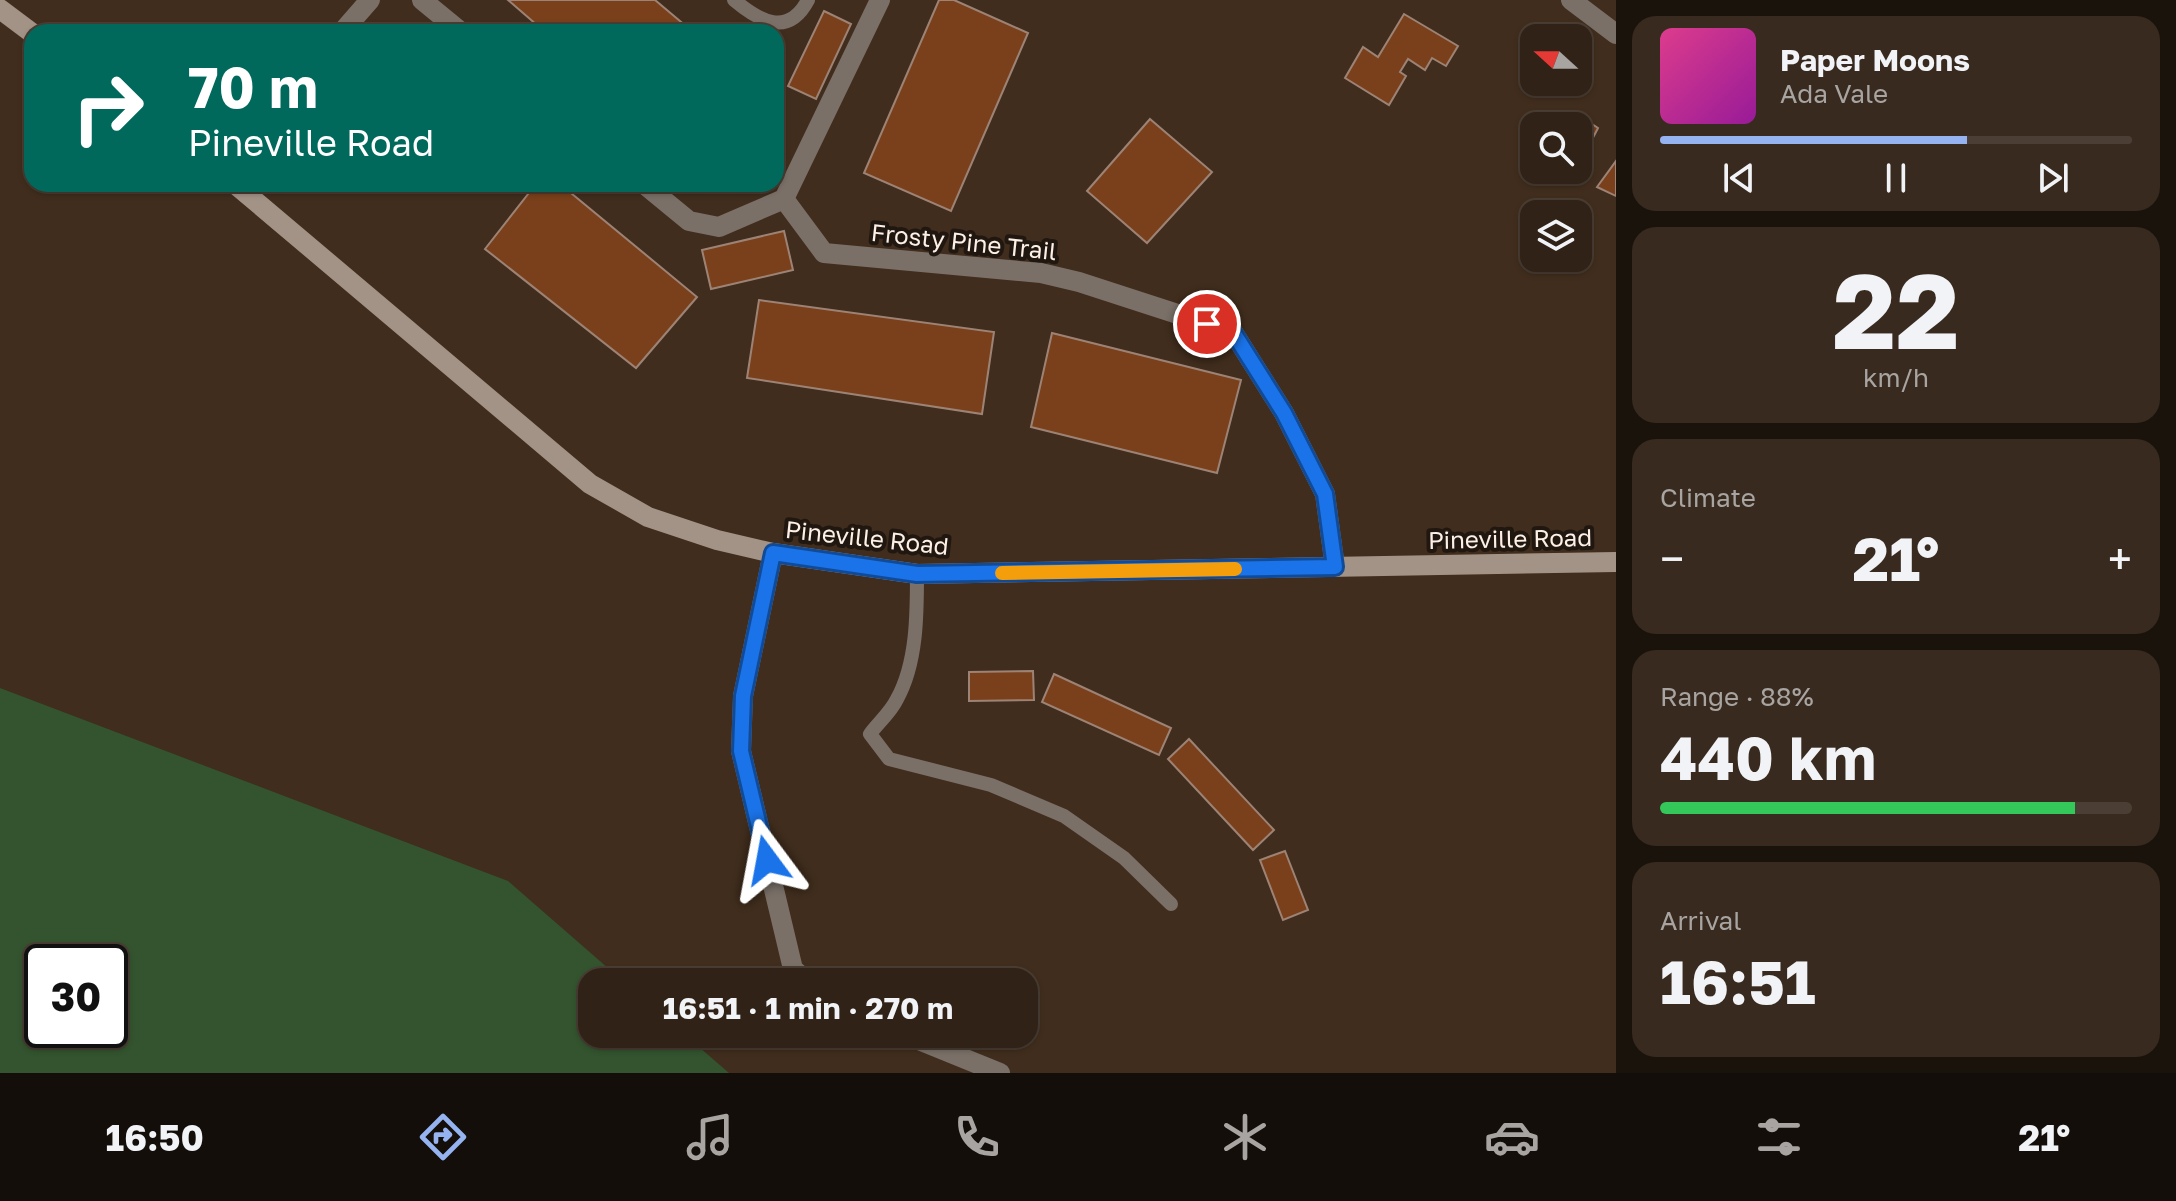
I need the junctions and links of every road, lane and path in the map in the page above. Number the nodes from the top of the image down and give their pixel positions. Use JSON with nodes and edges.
{"nodes":[{"id":1,"x":370,"y":0,"type":"edge"},
{"id":2,"x":422,"y":0,"type":"edge"},
{"id":3,"x":734,"y":0,"type":"edge"},
{"id":4,"x":808,"y":0,"type":"edge"},
{"id":5,"x":880,"y":0,"type":"edge"},
{"id":6,"x":1571,"y":0,"type":"edge"},
{"id":7,"x":0,"y":9,"type":"edge"},
{"id":8,"x":349,"y":24,"type":"edge"},
{"id":9,"x":451,"y":24,"type":"edge"},
{"id":10,"x":771,"y":24,"type":"edge"},
{"id":11,"x":778,"y":24,"type":"edge"},
{"id":12,"x":24,"y":27,"type":"edge"},
{"id":13,"x":1616,"y":34,"type":"edge"},
{"id":14,"x":244,"y":192,"type":"edge"},
{"id":15,"x":654,"y":192,"type":"edge"},
{"id":16,"x":784,"y":199,"type":"junction"},
{"id":17,"x":773,"y":553,"type":"junction"},
{"id":18,"x":1616,"y":562,"type":"edge"},
{"id":19,"x":1335,"y":567,"type":"junction"},
{"id":20,"x":917,"y":574,"type":"junction"},
{"id":21,"x":1171,"y":904,"type":"dead end"},
{"id":22,"x":793,"y":968,"type":"edge"},
{"id":23,"x":938,"y":1048,"type":"edge"},
{"id":24,"x":1000,"y":1073,"type":"edge"}],
"edges":[{"from":1,"to":8,"type":"street"},
{"from":2,"to":9,"type":"street"},
{"from":3,"to":10,"type":"lane"},
{"from":4,"to":11,"type":"lane"},
{"from":5,"to":16,"type":"street"},
{"from":6,"to":13,"type":"street"},
{"from":7,"to":12,"type":"main road"},
{"from":14,"to":17,"type":"main road","name":"Pineville Road"},
{"from":15,"to":16,"type":"street"},
{"from":16,"to":19,"type":"street","name":"Frosty Pine Trail"},
{"from":17,"to":20,"type":"main road","name":"Pineville Road"},
{"from":17,"to":22,"type":"street"},
{"from":18,"to":19,"type":"main road","name":"Pineville Road"},
{"from":19,"to":20,"type":"main road","name":"Pineville Road"},
{"from":20,"to":21,"type":"lane"},
{"from":23,"to":24,"type":"street"}]}
